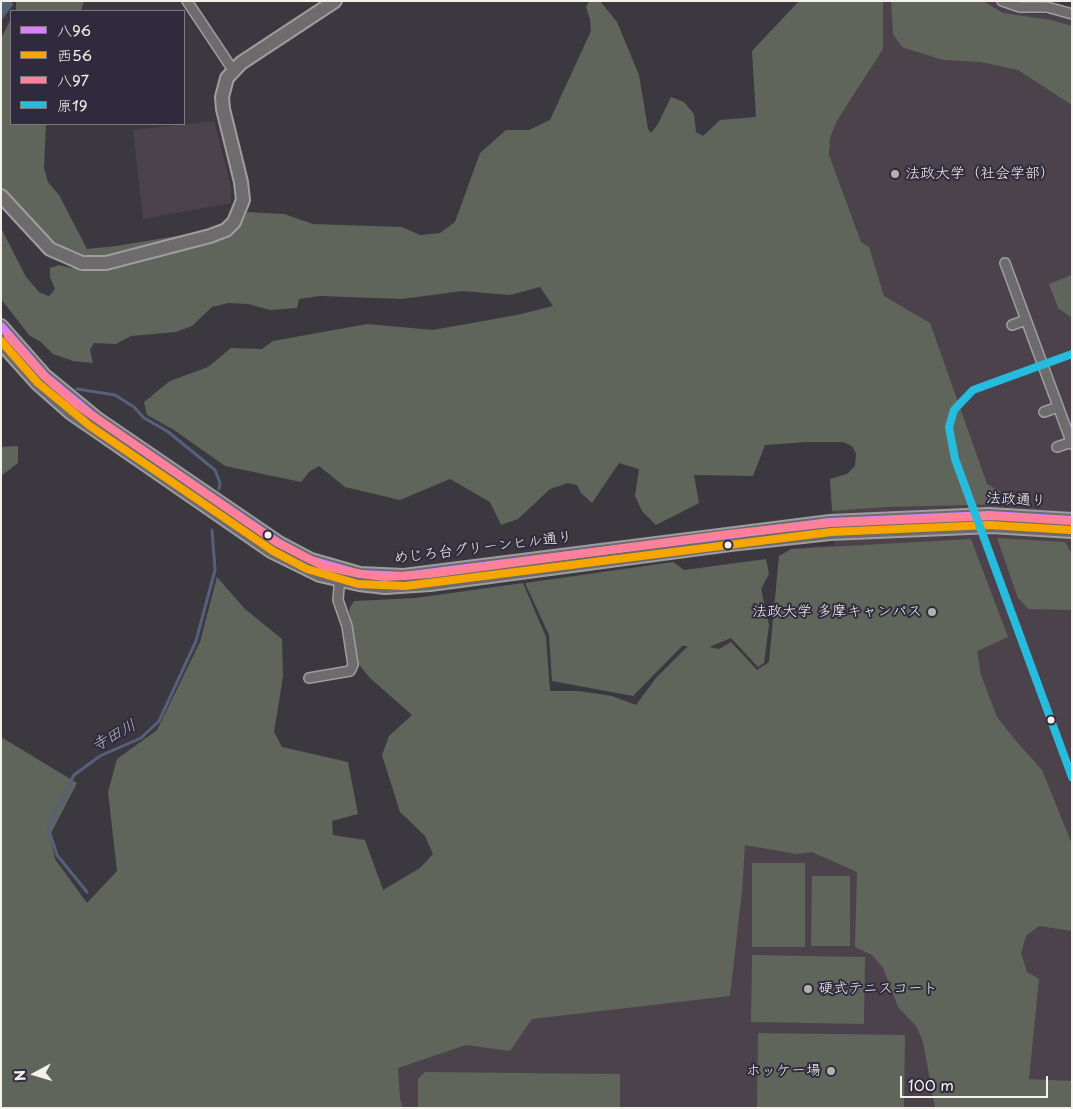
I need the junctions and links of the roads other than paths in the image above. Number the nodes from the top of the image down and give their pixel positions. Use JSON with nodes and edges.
{"nodes":[{"id":1,"x":186,"y":1,"type":"edge"},
{"id":2,"x":335,"y":1,"type":"edge"},
{"id":3,"x":1002,"y":1,"type":"edge"},
{"id":4,"x":1072,"y":14,"type":"edge"},
{"id":5,"x":233,"y":70,"type":"junction"},
{"id":6,"x":1,"y":196,"type":"edge"},
{"id":7,"x":1005,"y":263,"type":"dead end"},
{"id":8,"x":1026,"y":320,"type":"junction"},
{"id":9,"x":1012,"y":325,"type":"dead end"},
{"id":10,"x":1,"y":326,"type":"edge"},
{"id":11,"x":1,"y":343,"type":"edge"},
{"id":12,"x":1058,"y":407,"type":"junction"},
{"id":13,"x":1044,"y":412,"type":"dead end"},
{"id":14,"x":1072,"y":443,"type":"edge"},
{"id":15,"x":1057,"y":447,"type":"dead end"},
{"id":16,"x":1072,"y":520,"type":"edge"},
{"id":17,"x":960,"y":521,"type":"junction"},
{"id":18,"x":1072,"y":531,"type":"edge"},
{"id":19,"x":340,"y":575,"type":"junction"},
{"id":20,"x":310,"y":678,"type":"dead end"}],
"edges":[{"from":1,"to":5,"type":"street"},
{"from":2,"to":5,"type":"street"},
{"from":3,"to":4,"type":"street"},
{"from":5,"to":6,"type":"street"},
{"from":7,"to":8,"type":"street"},
{"from":8,"to":9,"type":"street"},
{"from":8,"to":12,"type":"street"},
{"from":10,"to":19,"type":"street","name":"めじろ台グリーンヒル通り"},
{"from":11,"to":19,"type":"street","name":"めじろ台グリーンヒル通り"},
{"from":12,"to":13,"type":"street"},
{"from":12,"to":14,"type":"street"},
{"from":14,"to":15,"type":"street"},
{"from":16,"to":17,"type":"street","name":"法政通り"},
{"from":17,"to":18,"type":"street","name":"法政通り"},
{"from":17,"to":19,"type":"street","name":"めじろ台グリーンヒル通り"},
{"from":19,"to":20,"type":"street"}]}
